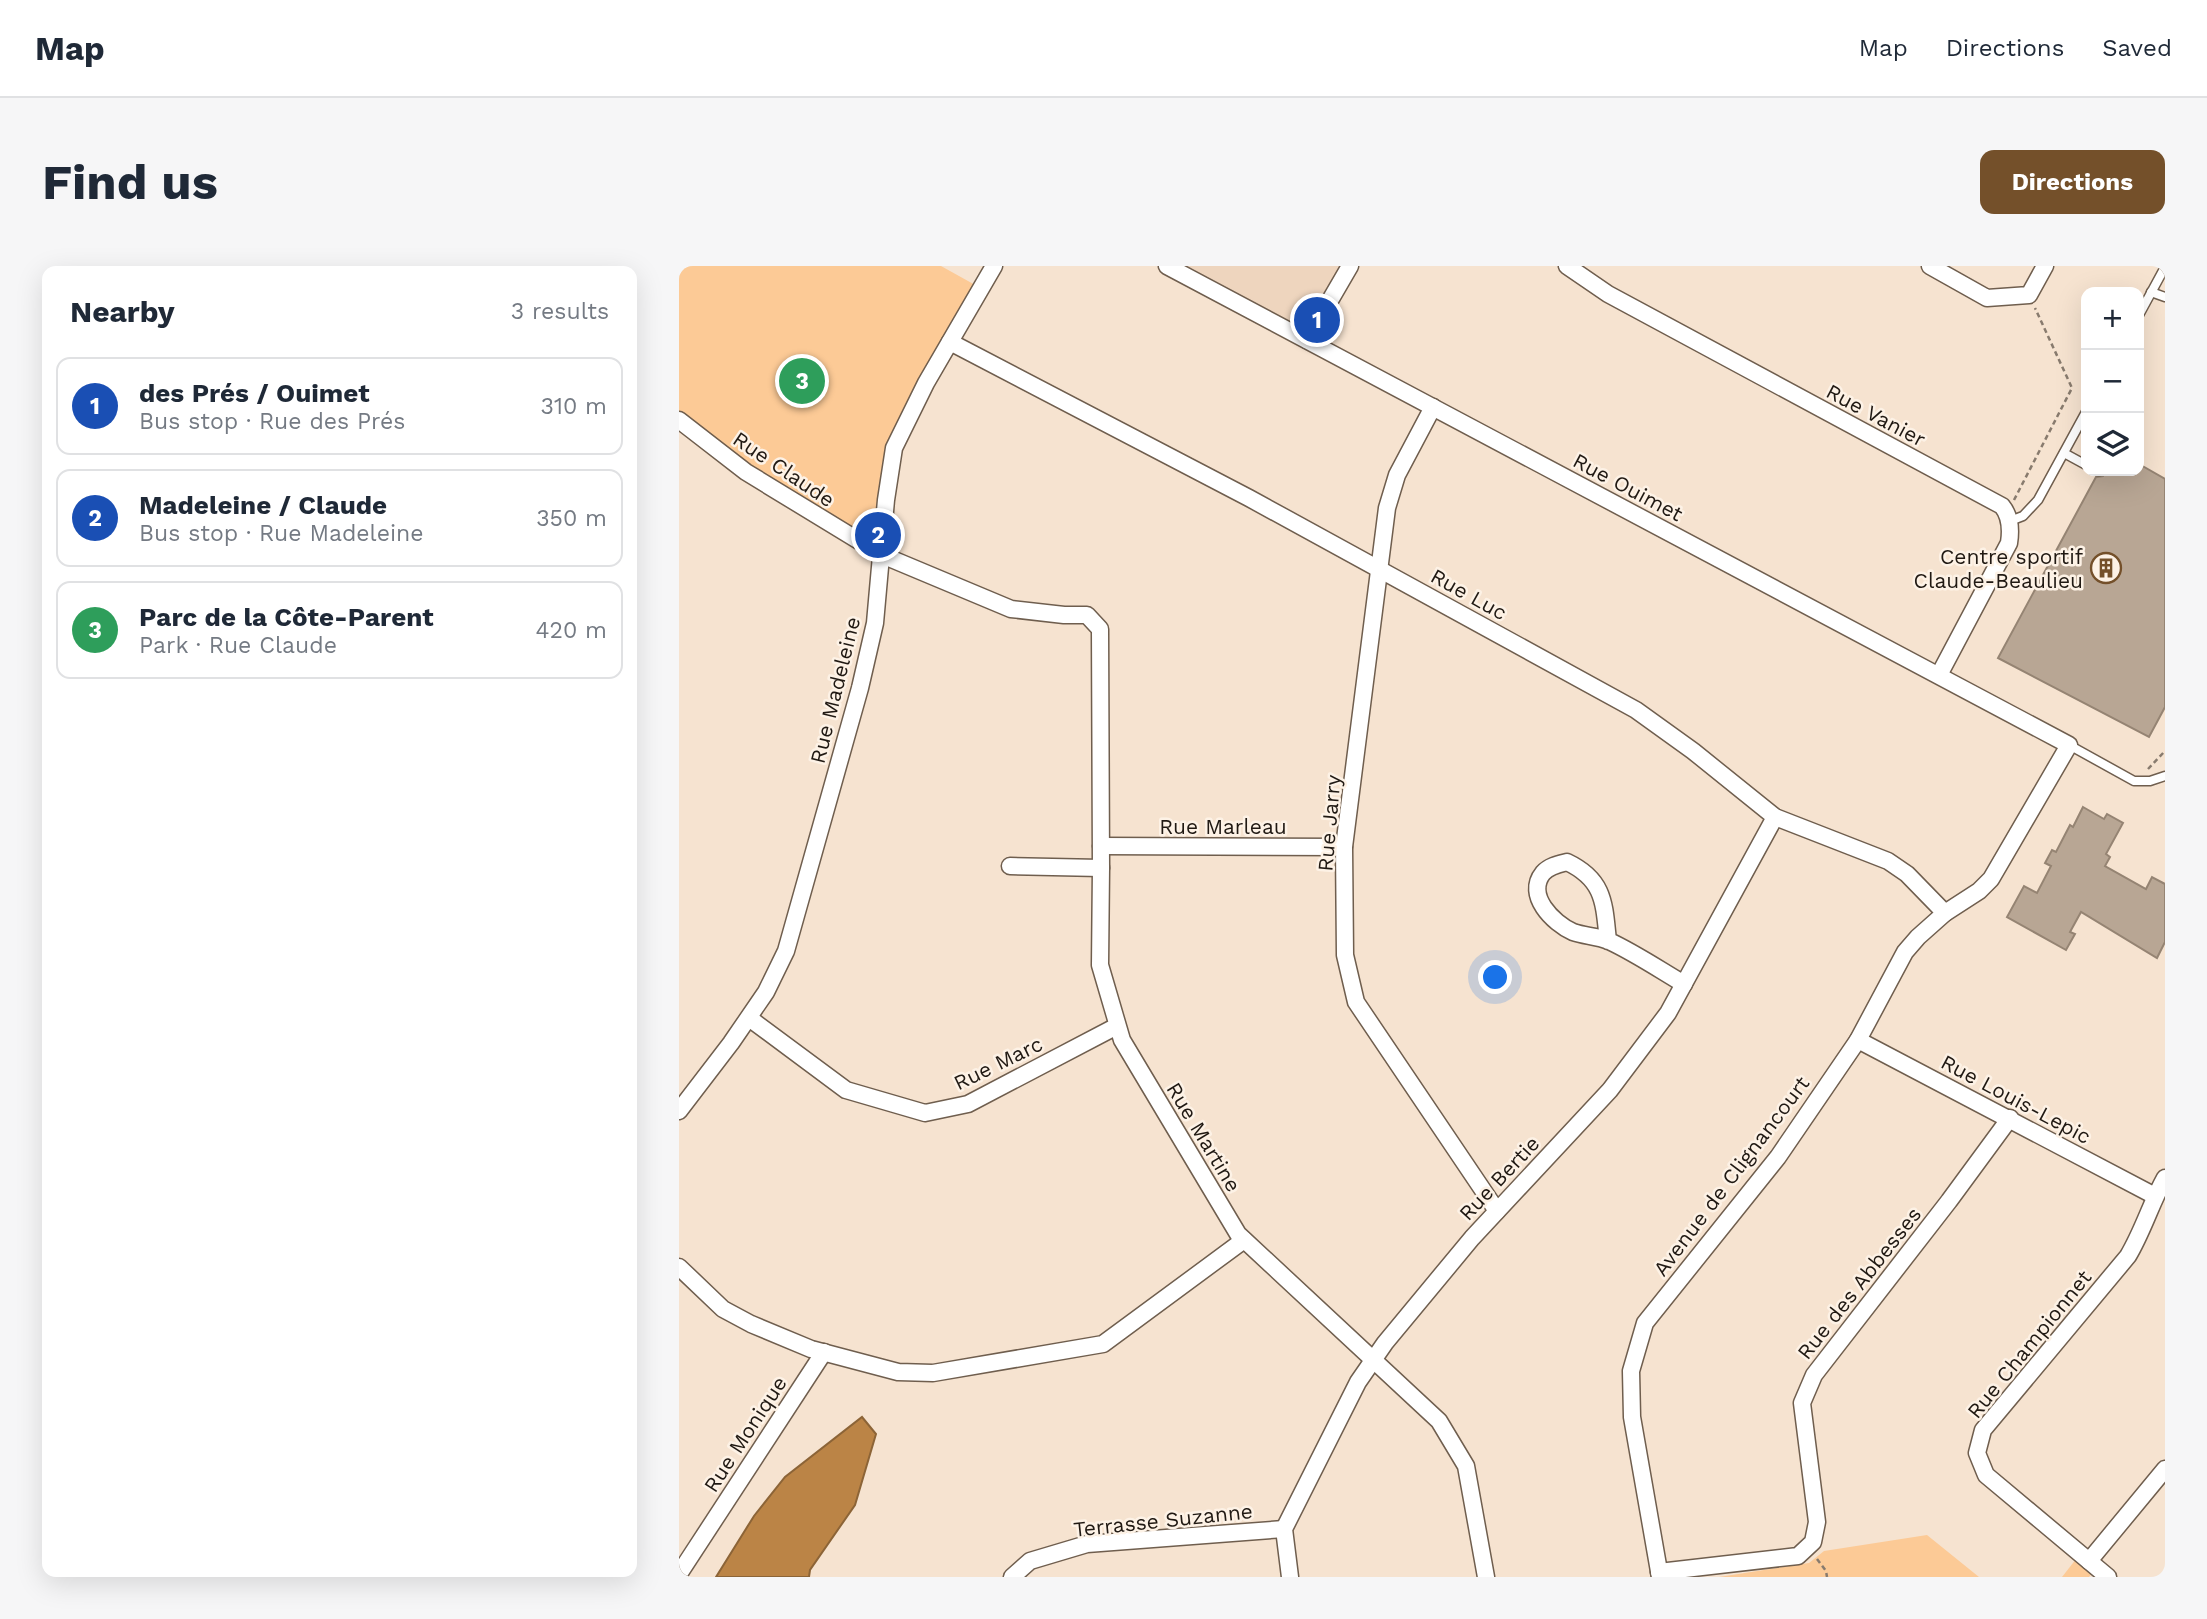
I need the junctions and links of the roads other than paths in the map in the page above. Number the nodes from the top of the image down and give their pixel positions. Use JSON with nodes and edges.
{"nodes":[{"id":1,"x":994,"y":266,"type":"edge"},
{"id":2,"x":1167,"y":266,"type":"edge"},
{"id":3,"x":1350,"y":266,"type":"edge"},
{"id":4,"x":1567,"y":266,"type":"edge"},
{"id":5,"x":1930,"y":266,"type":"edge"},
{"id":6,"x":2045,"y":266,"type":"edge"},
{"id":7,"x":2165,"y":267,"type":"edge"},
{"id":8,"x":2151,"y":292,"type":"junction"},
{"id":9,"x":2165,"y":297,"type":"edge"},
{"id":10,"x":2144,"y":305,"type":"edge"},
{"id":11,"x":1307,"y":340,"type":"junction"},
{"id":12,"x":950,"y":342,"type":"junction"},
{"id":13,"x":1433,"y":407,"type":"junction"},
{"id":14,"x":2085,"y":413,"type":"edge"},
{"id":15,"x":679,"y":420,"type":"edge"},
{"id":16,"x":2064,"y":453,"type":"junction"},
{"id":17,"x":2081,"y":462,"type":"edge"},
{"id":18,"x":2008,"y":516,"type":"junction"},
{"id":19,"x":882,"y":555,"type":"junction"},
{"id":20,"x":1380,"y":569,"type":"junction"},
{"id":21,"x":1100,"y":629,"type":"joint"},
{"id":22,"x":1939,"y":675,"type":"junction"},
{"id":23,"x":2069,"y":745,"type":"junction"},
{"id":24,"x":2165,"y":776,"type":"edge"},
{"id":25,"x":1775,"y":817,"type":"junction"},
{"id":26,"x":1101,"y":846,"type":"junction"},
{"id":27,"x":1344,"y":847,"type":"junction"},
{"id":28,"x":1010,"y":866,"type":"dead end"},
{"id":29,"x":1101,"y":868,"type":"junction"},
{"id":30,"x":1945,"y":913,"type":"junction"},
{"id":31,"x":1608,"y":941,"type":"junction"},
{"id":32,"x":1684,"y":984,"type":"junction"},
{"id":33,"x":749,"y":1018,"type":"junction"},
{"id":34,"x":1117,"y":1026,"type":"junction"},
{"id":35,"x":1858,"y":1041,"type":"junction"},
{"id":36,"x":679,"y":1111,"type":"edge"},
{"id":37,"x":2010,"y":1118,"type":"junction"},
{"id":38,"x":2165,"y":1178,"type":"edge"},
{"id":39,"x":2155,"y":1196,"type":"junction"},
{"id":40,"x":1497,"y":1211,"type":"junction"},
{"id":41,"x":1244,"y":1240,"type":"junction"},
{"id":42,"x":679,"y":1267,"type":"edge"},
{"id":43,"x":824,"y":1352,"type":"junction"},
{"id":44,"x":1373,"y":1360,"type":"junction"},
{"id":45,"x":2165,"y":1469,"type":"edge"},
{"id":46,"x":1284,"y":1529,"type":"junction"},
{"id":47,"x":2089,"y":1561,"type":"junction"},
{"id":48,"x":679,"y":1574,"type":"edge"},
{"id":49,"x":1659,"y":1575,"type":"edge"},
{"id":50,"x":1012,"y":1577,"type":"edge"},
{"id":51,"x":1290,"y":1577,"type":"edge"},
{"id":52,"x":1486,"y":1577,"type":"edge"},
{"id":53,"x":2109,"y":1577,"type":"edge"}],
"edges":[{"from":1,"to":12,"type":"street","name":"Rue Madeleine"},
{"from":2,"to":11,"type":"street","name":"Rue Ouimet"},
{"from":3,"to":11,"type":"street"},
{"from":4,"to":18,"type":"street","name":"Rue Vanier"},
{"from":5,"to":6,"type":"street"},
{"from":7,"to":8,"type":"lane"},
{"from":8,"to":9,"type":"lane"},
{"from":8,"to":10,"type":"lane"},
{"from":11,"to":13,"type":"street","name":"Rue Ouimet"},
{"from":12,"to":19,"type":"street","name":"Rue Madeleine"},
{"from":12,"to":20,"type":"street","name":"Rue Luc"},
{"from":13,"to":20,"type":"street","name":"Rue Jarry"},
{"from":13,"to":22,"type":"street","name":"Rue Ouimet"},
{"from":14,"to":16,"type":"lane"},
{"from":15,"to":19,"type":"street","name":"Rue Claude"},
{"from":16,"to":17,"type":"lane"},
{"from":16,"to":18,"type":"lane"},
{"from":18,"to":22,"type":"street"},
{"from":19,"to":21,"type":"street","name":"Rue Claude"},
{"from":19,"to":33,"type":"street","name":"Rue Madeleine"},
{"from":20,"to":25,"type":"street","name":"Rue Luc"},
{"from":20,"to":27,"type":"street","name":"Rue Jarry"},
{"from":21,"to":26,"type":"street","name":"Rue Martine"},
{"from":22,"to":23,"type":"street","name":"Rue Ouimet"},
{"from":23,"to":24,"type":"lane"},
{"from":23,"to":30,"type":"street","name":"Avenue de Clignancourt"},
{"from":25,"to":30,"type":"street","name":"Rue Luc"},
{"from":25,"to":32,"type":"street","name":"Rue Bertie"},
{"from":26,"to":27,"type":"street","name":"Rue Marleau"},
{"from":26,"to":29,"type":"street","name":"Rue Martine"},
{"from":27,"to":40,"type":"street","name":"Rue Jarry"},
{"from":28,"to":29,"type":"street"},
{"from":29,"to":34,"type":"street","name":"Rue Martine"},
{"from":30,"to":35,"type":"street","name":"Avenue de Clignancourt"},
{"from":31,"to":31,"type":"street"},
{"from":31,"to":32,"type":"street"},
{"from":32,"to":40,"type":"street","name":"Rue Bertie"},
{"from":33,"to":34,"type":"street","name":"Rue Marc"},
{"from":33,"to":36,"type":"street","name":"Rue Madeleine"},
{"from":34,"to":41,"type":"street","name":"Rue Martine"},
{"from":35,"to":37,"type":"street","name":"Rue Louis-Lepic"},
{"from":35,"to":49,"type":"street","name":"Avenue de Clignancourt"},
{"from":37,"to":39,"type":"street","name":"Rue Louis-Lepic"},
{"from":37,"to":49,"type":"street","name":"Rue des Abbesses"},
{"from":38,"to":39,"type":"street","name":"Rue Championnet"},
{"from":39,"to":47,"type":"street","name":"Rue Championnet"},
{"from":40,"to":44,"type":"street","name":"Rue Bertie"},
{"from":41,"to":43,"type":"street"},
{"from":41,"to":44,"type":"street","name":"Rue Martine"},
{"from":42,"to":43,"type":"street"},
{"from":43,"to":48,"type":"street","name":"Rue Monique"},
{"from":44,"to":46,"type":"street","name":"Rue Bertie"},
{"from":44,"to":52,"type":"street","name":"Rue Martine"},
{"from":45,"to":47,"type":"street"},
{"from":46,"to":50,"type":"street","name":"Terrasse Suzanne"},
{"from":46,"to":51,"type":"street"},
{"from":47,"to":53,"type":"street","name":"Rue Championnet"}]}
